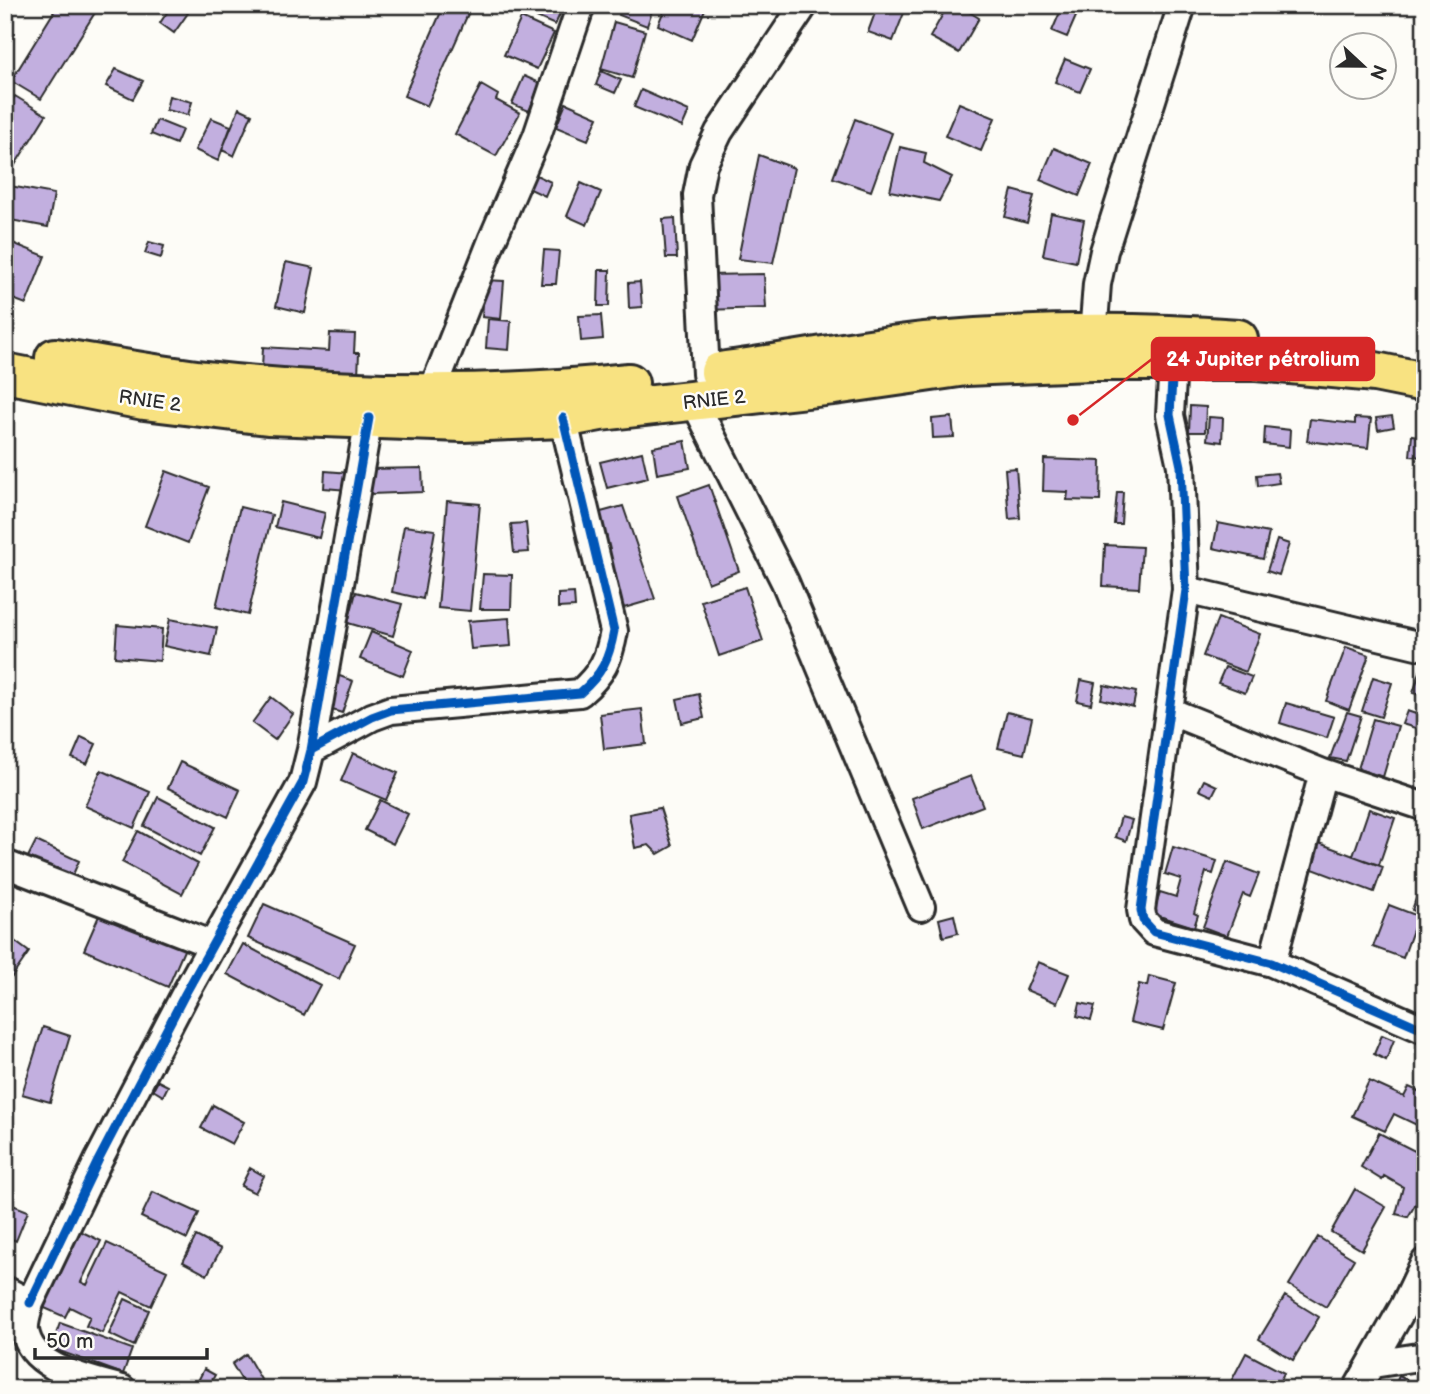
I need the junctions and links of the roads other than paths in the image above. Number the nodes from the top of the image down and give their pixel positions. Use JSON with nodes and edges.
{"nodes":[{"id":1,"x":581,"y":5,"type":"edge"},
{"id":2,"x":804,"y":5,"type":"edge"},
{"id":3,"x":1182,"y":5,"type":"edge"},
{"id":4,"x":1092,"y":347,"type":"junction"},
{"id":5,"x":5,"y":349,"type":"edge"},
{"id":6,"x":1425,"y":358,"type":"edge"},
{"id":7,"x":1173,"y":362,"type":"junction"},
{"id":8,"x":5,"y":373,"type":"edge"},
{"id":9,"x":1425,"y":382,"type":"edge"},
{"id":10,"x":700,"y":388,"type":"junction"},
{"id":11,"x":432,"y":391,"type":"junction"},
{"id":12,"x":369,"y":418,"type":"junction"},
{"id":13,"x":564,"y":418,"type":"junction"},
{"id":14,"x":1186,"y":590,"type":"junction"},
{"id":15,"x":1425,"y":647,"type":"edge"},
{"id":16,"x":1169,"y":711,"type":"junction"},
{"id":17,"x":311,"y":750,"type":"junction"},
{"id":18,"x":1323,"y":773,"type":"junction"},
{"id":19,"x":1425,"y":807,"type":"edge"},
{"id":20,"x":5,"y":864,"type":"edge"},
{"id":21,"x":921,"y":907,"type":"dead end"},
{"id":22,"x":213,"y":945,"type":"junction"},
{"id":23,"x":1272,"y":963,"type":"junction"},
{"id":24,"x":1425,"y":1030,"type":"edge"},
{"id":25,"x":1425,"y":1262,"type":"edge"},
{"id":26,"x":12,"y":1294,"type":"edge"},
{"id":27,"x":1425,"y":1356,"type":"edge"},
{"id":28,"x":1373,"y":1364,"type":"junction"},
{"id":29,"x":122,"y":1389,"type":"edge"},
{"id":30,"x":1357,"y":1389,"type":"edge"}],
"edges":[{"from":1,"to":11,"type":"street"},
{"from":2,"to":10,"type":"street"},
{"from":3,"to":4,"type":"street"},
{"from":4,"to":6,"type":"highway","name":"RNIE 2","number":"RNIE 2"},
{"from":4,"to":7,"type":"highway","name":"RNIE 2","number":"RNIE 2"},
{"from":4,"to":10,"type":"highway","name":"RNIE 2","number":"RNIE 2"},
{"from":5,"to":11,"type":"highway","name":"RNIE 2","number":"RNIE 2"},
{"from":7,"to":9,"type":"highway","name":"RNIE 2","number":"RNIE 2"},
{"from":7,"to":14,"type":"street"},
{"from":8,"to":12,"type":"highway","name":"RNIE 2","number":"RNIE 2"},
{"from":10,"to":11,"type":"highway","name":"RNIE 2","number":"RNIE 2"},
{"from":10,"to":13,"type":"highway","name":"RNIE 2","number":"RNIE 2"},
{"from":10,"to":21,"type":"street"},
{"from":12,"to":13,"type":"highway","name":"RNIE 2","number":"RNIE 2"},
{"from":12,"to":17,"type":"street"},
{"from":13,"to":17,"type":"street"},
{"from":14,"to":15,"type":"street"},
{"from":14,"to":16,"type":"street"},
{"from":16,"to":18,"type":"street"},
{"from":16,"to":23,"type":"street"},
{"from":17,"to":22,"type":"street"},
{"from":18,"to":19,"type":"street"},
{"from":18,"to":23,"type":"street"},
{"from":20,"to":22,"type":"street"},
{"from":22,"to":26,"type":"street"},
{"from":23,"to":24,"type":"street"},
{"from":25,"to":28,"type":"street"},
{"from":26,"to":29,"type":"street"},
{"from":27,"to":28,"type":"street"},
{"from":28,"to":30,"type":"street"}]}
